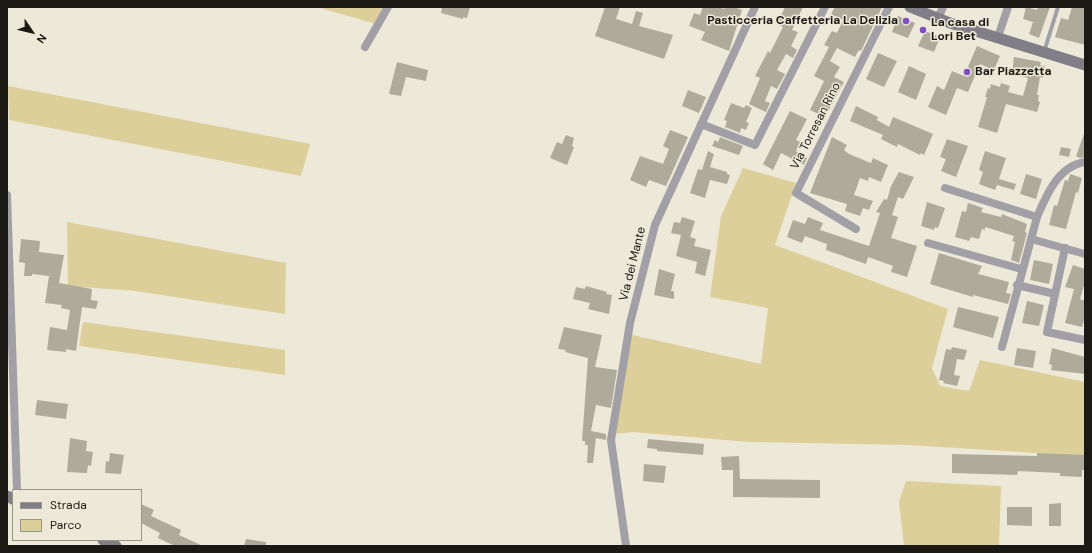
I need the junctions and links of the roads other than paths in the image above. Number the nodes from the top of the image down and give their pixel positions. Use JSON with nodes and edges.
{"nodes":[{"id":1,"x":388,"y":7,"type":"edge"},
{"id":2,"x":755,"y":7,"type":"edge"},
{"id":3,"x":825,"y":7,"type":"edge"},
{"id":4,"x":889,"y":7,"type":"edge"},
{"id":5,"x":910,"y":7,"type":"edge"},
{"id":6,"x":943,"y":7,"type":"edge"},
{"id":7,"x":1008,"y":7,"type":"edge"},
{"id":8,"x":1058,"y":7,"type":"edge"},
{"id":9,"x":938,"y":18,"type":"junction"},
{"id":10,"x":998,"y":37,"type":"junction"},
{"id":11,"x":365,"y":47,"type":"dead end"},
{"id":12,"x":1044,"y":52,"type":"junction"},
{"id":13,"x":1085,"y":65,"type":"edge"},
{"id":14,"x":702,"y":124,"type":"junction"},
{"id":15,"x":1085,"y":162,"type":"edge"},
{"id":16,"x":945,"y":188,"type":"dead end"},
{"id":17,"x":7,"y":195,"type":"edge"},
{"id":18,"x":1037,"y":217,"type":"junction"},
{"id":19,"x":856,"y":229,"type":"dead end"},
{"id":20,"x":1031,"y":239,"type":"junction"},
{"id":21,"x":928,"y":243,"type":"dead end"},
{"id":22,"x":1065,"y":248,"type":"junction"},
{"id":23,"x":1085,"y":254,"type":"edge"},
{"id":24,"x":1021,"y":269,"type":"junction"},
{"id":25,"x":1017,"y":285,"type":"junction"},
{"id":26,"x":1055,"y":294,"type":"junction"},
{"id":27,"x":1085,"y":340,"type":"edge"},
{"id":28,"x":1002,"y":347,"type":"dead end"},
{"id":29,"x":17,"y":489,"type":"edge"},
{"id":30,"x":105,"y":541,"type":"edge"},
{"id":31,"x":116,"y":546,"type":"edge"},
{"id":32,"x":626,"y":546,"type":"edge"}],
"edges":[{"from":1,"to":11,"type":"street"},
{"from":2,"to":14,"type":"street","name":"Via dei Mante"},
{"from":3,"to":14,"type":"street"},
{"from":4,"to":19,"type":"street","name":"Via Torresan Rino"},
{"from":5,"to":9,"type":"street"},
{"from":6,"to":9,"type":"street"},
{"from":7,"to":10,"type":"street"},
{"from":8,"to":12,"type":"lane"},
{"from":9,"to":10,"type":"street"},
{"from":10,"to":12,"type":"street"},
{"from":12,"to":13,"type":"street"},
{"from":14,"to":32,"type":"street","name":"Via dei Mante"},
{"from":15,"to":18,"type":"street"},
{"from":16,"to":18,"type":"street"},
{"from":17,"to":29,"type":"street"},
{"from":18,"to":20,"type":"street"},
{"from":20,"to":22,"type":"street"},
{"from":20,"to":24,"type":"street"},
{"from":21,"to":24,"type":"street"},
{"from":22,"to":23,"type":"street"},
{"from":22,"to":26,"type":"street"},
{"from":24,"to":25,"type":"street"},
{"from":25,"to":26,"type":"street"},
{"from":25,"to":28,"type":"street"},
{"from":26,"to":27,"type":"street"},
{"from":30,"to":31,"type":"street"}]}
